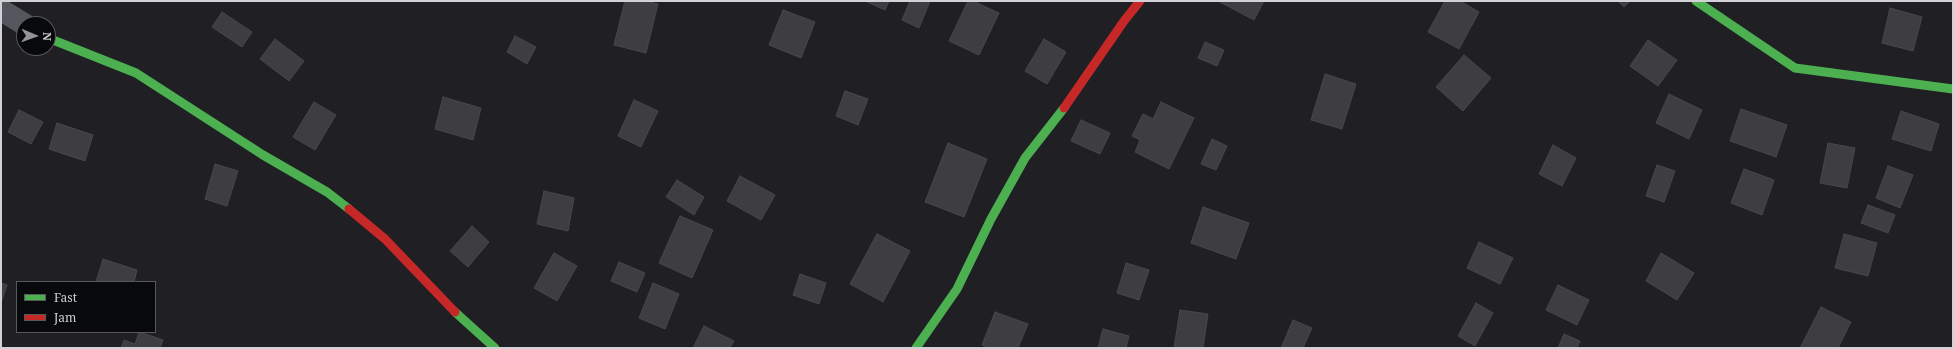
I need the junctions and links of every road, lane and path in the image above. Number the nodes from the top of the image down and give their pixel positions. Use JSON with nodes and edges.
{"nodes":[{"id":1,"x":1140,"y":1,"type":"edge"},
{"id":2,"x":1696,"y":1,"type":"edge"},
{"id":3,"x":1,"y":10,"type":"edge"},
{"id":4,"x":16,"y":19,"type":"edge"},
{"id":5,"x":56,"y":41,"type":"edge"},
{"id":6,"x":1953,"y":89,"type":"edge"},
{"id":7,"x":495,"y":348,"type":"edge"},
{"id":8,"x":916,"y":348,"type":"edge"}],
"edges":[{"from":1,"to":8,"type":"street"},
{"from":2,"to":6,"type":"street"},
{"from":3,"to":4,"type":"street"},
{"from":5,"to":7,"type":"street"}]}
